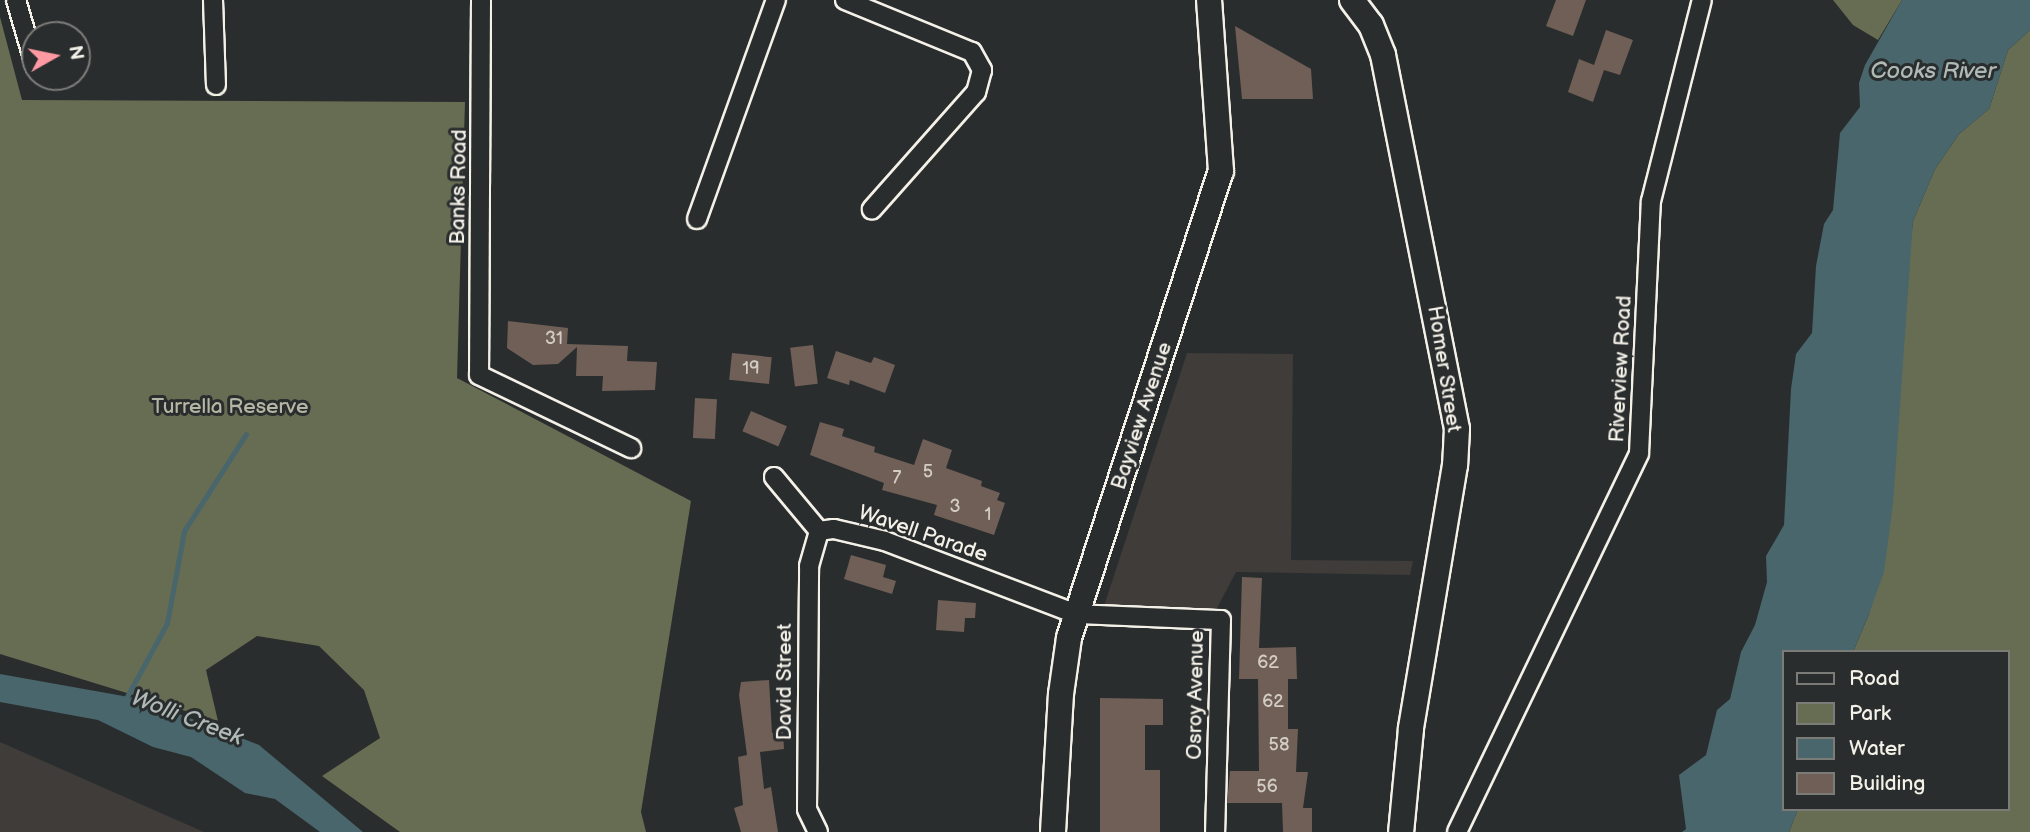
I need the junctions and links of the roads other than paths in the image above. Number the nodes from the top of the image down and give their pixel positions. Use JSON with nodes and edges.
{"nodes":[{"id":1,"x":16,"y":0,"type":"edge"},
{"id":2,"x":213,"y":0,"type":"edge"},
{"id":3,"x":481,"y":0,"type":"edge"},
{"id":4,"x":776,"y":0,"type":"edge"},
{"id":5,"x":845,"y":0,"type":"edge"},
{"id":6,"x":1209,"y":0,"type":"edge"},
{"id":7,"x":1352,"y":0,"type":"edge"},
{"id":8,"x":1702,"y":0,"type":"edge"},
{"id":9,"x":22,"y":21,"type":"edge"},
{"id":10,"x":216,"y":85,"type":"dead end"},
{"id":11,"x":872,"y":209,"type":"dead end"},
{"id":12,"x":697,"y":219,"type":"dead end"},
{"id":13,"x":631,"y":448,"type":"dead end"},
{"id":14,"x":774,"y":477,"type":"dead end"},
{"id":15,"x":819,"y":531,"type":"junction"},
{"id":16,"x":1076,"y":614,"type":"junction"},
{"id":17,"x":818,"y":832,"type":"edge"},
{"id":18,"x":1053,"y":832,"type":"edge"},
{"id":19,"x":1215,"y":832,"type":"edge"},
{"id":20,"x":1401,"y":832,"type":"edge"},
{"id":21,"x":1457,"y":832,"type":"edge"}],
"edges":[{"from":1,"to":9,"type":"street"},
{"from":2,"to":10,"type":"street"},
{"from":3,"to":13,"type":"street","name":"Banks Road"},
{"from":4,"to":12,"type":"street"},
{"from":5,"to":11,"type":"street"},
{"from":6,"to":16,"type":"main road","name":"Bayview Avenue"},
{"from":7,"to":20,"type":"main road","name":"Homer Street"},
{"from":8,"to":21,"type":"street","name":"Riverview Road"},
{"from":14,"to":15,"type":"street"},
{"from":15,"to":16,"type":"street","name":"Wavell Parade"},
{"from":15,"to":17,"type":"street","name":"David Street"},
{"from":16,"to":18,"type":"main road","name":"Bayview Avenue"},
{"from":16,"to":19,"type":"street","name":"Osroy Avenue"}]}
